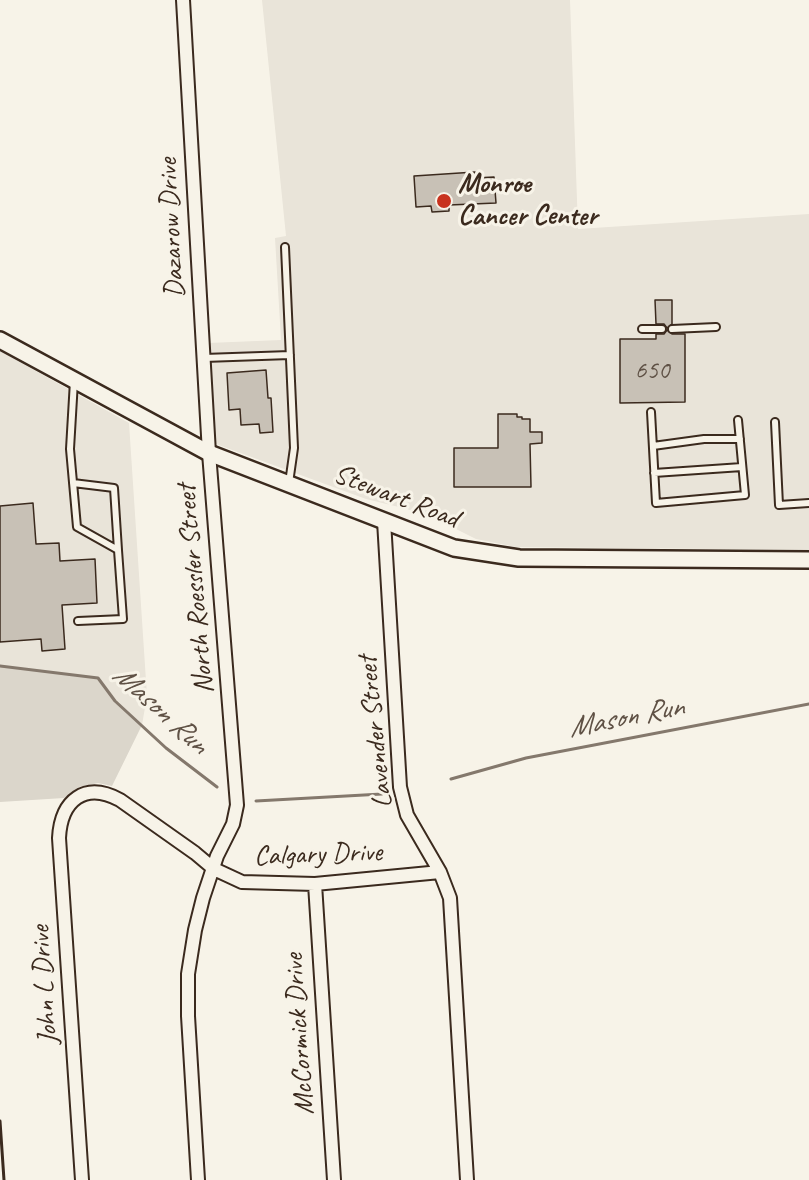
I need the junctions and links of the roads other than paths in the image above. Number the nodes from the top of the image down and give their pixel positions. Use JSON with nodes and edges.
{"nodes":[{"id":1,"x":183,"y":0,"type":"edge"},
{"id":2,"x":285,"y":247,"type":"dead end"},
{"id":3,"x":716,"y":327,"type":"dead end"},
{"id":4,"x":642,"y":329,"type":"dead end"},
{"id":5,"x":662,"y":329,"type":"dead end"},
{"id":6,"x":672,"y":329,"type":"dead end"},
{"id":7,"x":0,"y":340,"type":"edge"},
{"id":8,"x":290,"y":355,"type":"junction"},
{"id":9,"x":204,"y":358,"type":"junction"},
{"id":10,"x":74,"y":380,"type":"junction"},
{"id":11,"x":651,"y":412,"type":"dead end"},
{"id":12,"x":738,"y":420,"type":"dead end"},
{"id":13,"x":775,"y":422,"type":"dead end"},
{"id":14,"x":740,"y":439,"type":"junction"},
{"id":15,"x":653,"y":446,"type":"junction"},
{"id":16,"x":209,"y":453,"type":"junction"},
{"id":17,"x":742,"y":467,"type":"junction"},
{"id":18,"x":654,"y":473,"type":"junction"},
{"id":19,"x":73,"y":483,"type":"junction"},
{"id":20,"x":289,"y":484,"type":"junction"},
{"id":21,"x":809,"y":503,"type":"edge"},
{"id":22,"x":384,"y":521,"type":"junction"},
{"id":23,"x":118,"y":550,"type":"junction"},
{"id":24,"x":809,"y":560,"type":"edge"},
{"id":25,"x":78,"y":621,"type":"dead end"},
{"id":26,"x":81,"y":795,"type":"joint"},
{"id":27,"x":214,"y":869,"type":"junction"},
{"id":28,"x":440,"y":872,"type":"junction"},
{"id":29,"x":315,"y":884,"type":"junction"},
{"id":30,"x":82,"y":1180,"type":"edge"},
{"id":31,"x":198,"y":1180,"type":"edge"},
{"id":32,"x":334,"y":1180,"type":"edge"},
{"id":33,"x":467,"y":1180,"type":"edge"}],
"edges":[{"from":1,"to":9,"type":"street","name":"Dazarow Drive"},
{"from":2,"to":8,"type":"lane"},
{"from":3,"to":6,"type":"lane"},
{"from":4,"to":5,"type":"lane"},
{"from":7,"to":10,"type":"street","name":"Stewart Road"},
{"from":8,"to":9,"type":"lane"},
{"from":8,"to":20,"type":"lane"},
{"from":9,"to":16,"type":"street","name":"Dazarow Drive"},
{"from":10,"to":16,"type":"street","name":"Stewart Road"},
{"from":10,"to":19,"type":"lane"},
{"from":11,"to":15,"type":"lane"},
{"from":12,"to":14,"type":"lane"},
{"from":13,"to":21,"type":"lane"},
{"from":14,"to":15,"type":"lane"},
{"from":14,"to":17,"type":"lane"},
{"from":15,"to":18,"type":"lane"},
{"from":16,"to":20,"type":"street","name":"Stewart Road"},
{"from":16,"to":27,"type":"street","name":"North Roessler Street"},
{"from":17,"to":18,"type":"lane"},
{"from":17,"to":18,"type":"lane"},
{"from":19,"to":23,"type":"lane"},
{"from":19,"to":23,"type":"lane"},
{"from":20,"to":22,"type":"street","name":"Stewart Road"},
{"from":22,"to":24,"type":"street","name":"Stewart Road"},
{"from":22,"to":28,"type":"street","name":"Lavender Street"},
{"from":23,"to":25,"type":"lane"},
{"from":26,"to":27,"type":"street","name":"Calgary Drive"},
{"from":26,"to":30,"type":"street","name":"John L Drive"},
{"from":27,"to":29,"type":"street","name":"Calgary Drive"},
{"from":27,"to":31,"type":"street","name":"North Roessler Street"},
{"from":28,"to":29,"type":"street","name":"Calgary Drive"},
{"from":28,"to":33,"type":"street","name":"Lavender Street"},
{"from":29,"to":32,"type":"street","name":"McCormick Drive"}]}
